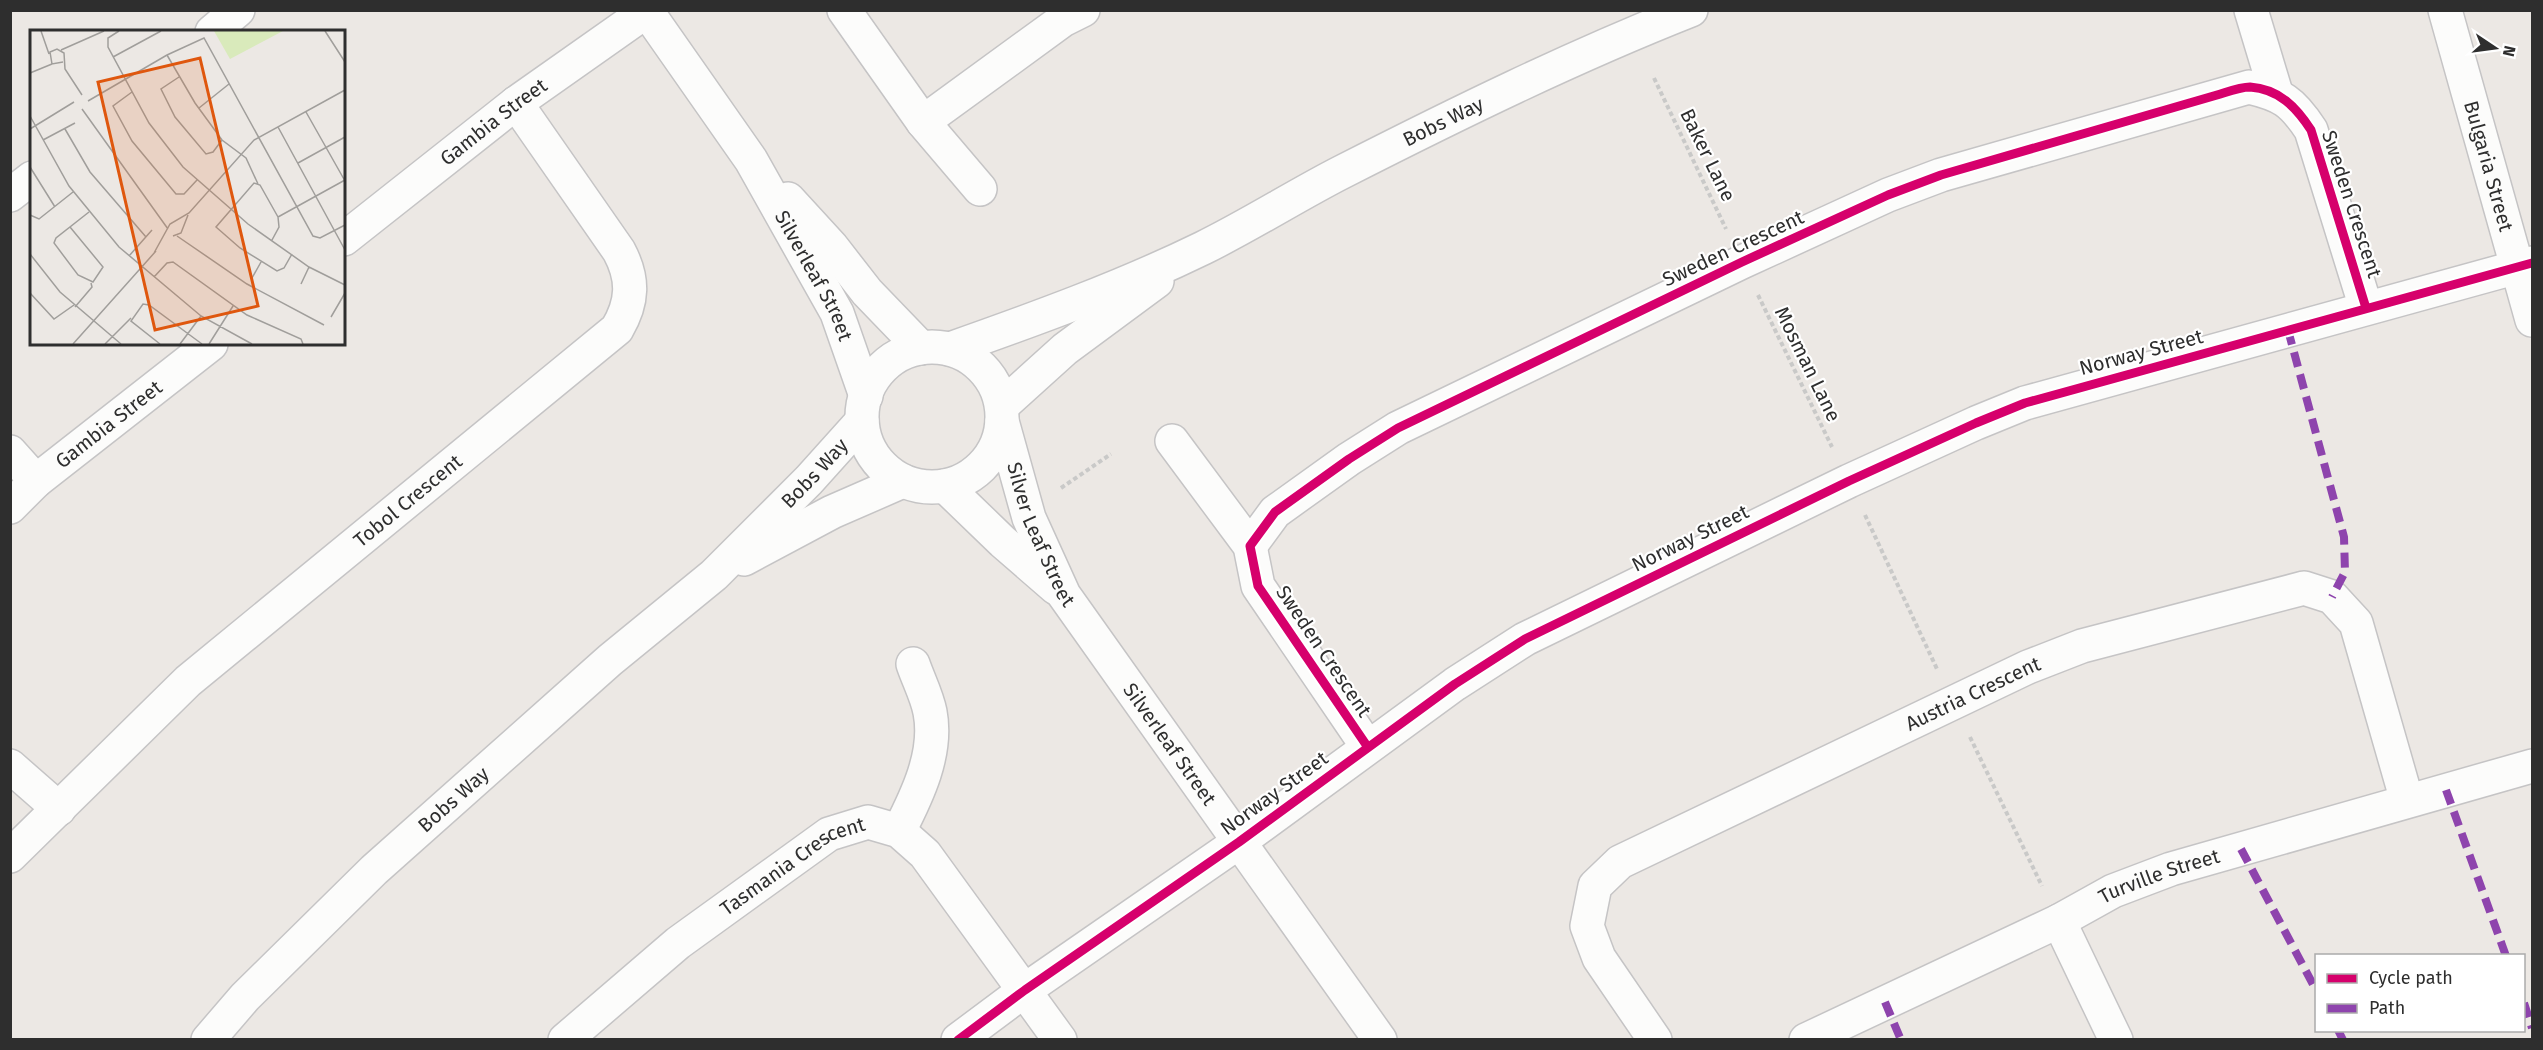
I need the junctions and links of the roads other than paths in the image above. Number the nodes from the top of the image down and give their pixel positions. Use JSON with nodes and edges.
{"nodes":[{"id":1,"x":238,"y":10,"type":"edge"},
{"id":2,"x":844,"y":10,"type":"edge"},
{"id":3,"x":1083,"y":10,"type":"edge"},
{"id":4,"x":1691,"y":10,"type":"edge"},
{"id":5,"x":2251,"y":10,"type":"edge"},
{"id":6,"x":646,"y":11,"type":"edge"},
{"id":7,"x":2445,"y":11,"type":"edge"},
{"id":8,"x":214,"y":30,"type":"edge"},
{"id":9,"x":2276,"y":93,"type":"junction"},
{"id":10,"x":516,"y":104,"type":"junction"},
{"id":11,"x":923,"y":122,"type":"junction"},
{"id":12,"x":751,"y":160,"type":"junction"},
{"id":13,"x":30,"y":180,"type":"edge"},
{"id":14,"x":980,"y":189,"type":"dead end"},
{"id":15,"x":10,"y":195,"type":"edge"},
{"id":16,"x":345,"y":238,"type":"edge"},
{"id":17,"x":1203,"y":248,"type":"junction"},
{"id":18,"x":2525,"y":265,"type":"edge"},
{"id":19,"x":2366,"y":308,"type":"junction"},
{"id":20,"x":2532,"y":320,"type":"edge"},
{"id":21,"x":210,"y":345,"type":"edge"},
{"id":22,"x":935,"y":348,"type":"junction"},
{"id":23,"x":864,"y":409,"type":"junction"},
{"id":24,"x":1002,"y":413,"type":"junction"},
{"id":25,"x":1172,"y":441,"type":"dead end"},
{"id":26,"x":10,"y":452,"type":"edge"},
{"id":27,"x":36,"y":481,"type":"junction"},
{"id":28,"x":903,"y":481,"type":"junction"},
{"id":29,"x":945,"y":486,"type":"junction"},
{"id":30,"x":10,"y":507,"type":"edge"},
{"id":31,"x":1250,"y":546,"type":"junction"},
{"id":32,"x":714,"y":575,"type":"junction"},
{"id":33,"x":1064,"y":595,"type":"junction"},
{"id":34,"x":913,"y":664,"type":"dead end"},
{"id":35,"x":1367,"y":746,"type":"junction"},
{"id":36,"x":10,"y":766,"type":"edge"},
{"id":37,"x":2532,"y":766,"type":"edge"},
{"id":38,"x":2407,"y":801,"type":"junction"},
{"id":39,"x":59,"y":809,"type":"junction"},
{"id":40,"x":899,"y":831,"type":"junction"},
{"id":41,"x":1239,"y":842,"type":"junction"},
{"id":42,"x":10,"y":856,"type":"edge"},
{"id":43,"x":2059,"y":921,"type":"junction"},
{"id":44,"x":1025,"y":990,"type":"junction"},
{"id":45,"x":208,"y":1040,"type":"edge"},
{"id":46,"x":565,"y":1040,"type":"edge"},
{"id":47,"x":958,"y":1040,"type":"edge"},
{"id":48,"x":1060,"y":1040,"type":"edge"},
{"id":49,"x":1380,"y":1040,"type":"edge"},
{"id":50,"x":1655,"y":1040,"type":"edge"},
{"id":51,"x":1806,"y":1040,"type":"edge"},
{"id":52,"x":2116,"y":1040,"type":"edge"}],
"edges":[{"from":1,"to":8,"type":"street"},
{"from":2,"to":11,"type":"street"},
{"from":3,"to":11,"type":"street"},
{"from":4,"to":17,"type":"street","name":"Bobs Way"},
{"from":5,"to":9,"type":"street"},
{"from":6,"to":10,"type":"street","name":"Gambia Street"},
{"from":6,"to":12,"type":"street","name":"Silverleaf Street"},
{"from":7,"to":18,"type":"street","name":"Bulgaria Street"},
{"from":9,"to":19,"type":"street","name":"Sweden Crescent"},
{"from":9,"to":31,"type":"street","name":"Sweden Crescent"},
{"from":10,"to":16,"type":"street","name":"Gambia Street"},
{"from":10,"to":39,"type":"street","name":"Tobol Crescent"},
{"from":11,"to":14,"type":"street"},
{"from":12,"to":22,"type":"street","name":"Silverleaf Street"},
{"from":12,"to":23,"type":"street","name":"Silverleaf Street"},
{"from":13,"to":15,"type":"street"},
{"from":17,"to":22,"type":"street","name":"Bobs Way"},
{"from":17,"to":24,"type":"street","name":"Bobs Way"},
{"from":18,"to":19,"type":"street","name":"Norway Street"},
{"from":18,"to":20,"type":"street","name":"Bulgaria Street"},
{"from":19,"to":35,"type":"street","name":"Norway Street"},
{"from":21,"to":27,"type":"street","name":"Gambia Street"},
{"from":22,"to":23,"type":"street"},
{"from":22,"to":24,"type":"street"},
{"from":23,"to":28,"type":"street"},
{"from":23,"to":32,"type":"street","name":"Bobs Way"},
{"from":24,"to":29,"type":"street"},
{"from":24,"to":33,"type":"street","name":"Silver Leaf Street"},
{"from":25,"to":31,"type":"street"},
{"from":26,"to":27,"type":"street"},
{"from":27,"to":30,"type":"street","name":"Gambia Street"},
{"from":28,"to":29,"type":"street"},
{"from":28,"to":32,"type":"street","name":"Bobs Way"},
{"from":29,"to":33,"type":"street","name":"Silver Leaf Street"},
{"from":31,"to":35,"type":"street","name":"Sweden Crescent"},
{"from":32,"to":45,"type":"street","name":"Bobs Way"},
{"from":33,"to":41,"type":"street","name":"Silverleaf Street"},
{"from":34,"to":40,"type":"street"},
{"from":35,"to":41,"type":"street","name":"Norway Street"},
{"from":36,"to":39,"type":"street"},
{"from":37,"to":38,"type":"street","name":"Turville Street"},
{"from":38,"to":43,"type":"street","name":"Turville Street"},
{"from":38,"to":50,"type":"street","name":"Austria Crescent"},
{"from":39,"to":42,"type":"street","name":"Tobol Crescent"},
{"from":40,"to":44,"type":"street","name":"Tasmania Crescent"},
{"from":40,"to":46,"type":"street","name":"Tasmania Crescent"},
{"from":41,"to":44,"type":"street","name":"Norway Street"},
{"from":41,"to":49,"type":"street","name":"Silverleaf Street"},
{"from":43,"to":51,"type":"street","name":"Turville Street"},
{"from":43,"to":52,"type":"street"},
{"from":44,"to":47,"type":"street","name":"Norway Street"},
{"from":44,"to":48,"type":"street","name":"Tasmania Crescent"}]}
